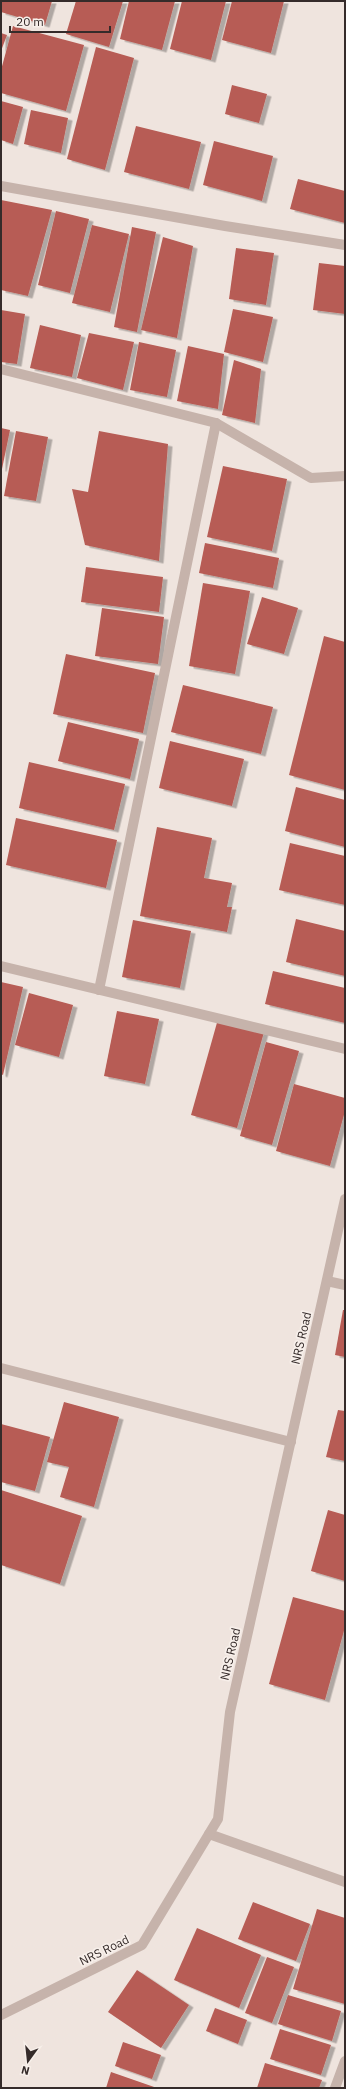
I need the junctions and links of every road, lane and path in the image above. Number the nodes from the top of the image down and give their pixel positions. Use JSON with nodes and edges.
{"nodes":[{"id":1,"x":1,"y":186,"type":"edge"},
{"id":2,"x":345,"y":244,"type":"edge"},
{"id":3,"x":1,"y":369,"type":"edge"},
{"id":4,"x":216,"y":423,"type":"junction"},
{"id":5,"x":345,"y":476,"type":"edge"},
{"id":6,"x":1,"y":966,"type":"edge"},
{"id":7,"x":99,"y":990,"type":"junction"},
{"id":8,"x":345,"y":1049,"type":"edge"},
{"id":9,"x":345,"y":1199,"type":"edge"},
{"id":10,"x":327,"y":1281,"type":"junction"},
{"id":11,"x":345,"y":1285,"type":"edge"},
{"id":12,"x":1,"y":1368,"type":"edge"},
{"id":13,"x":291,"y":1442,"type":"junction"},
{"id":14,"x":209,"y":1834,"type":"junction"},
{"id":15,"x":345,"y":1882,"type":"edge"},
{"id":16,"x":1,"y":2015,"type":"edge"},
{"id":17,"x":345,"y":2061,"type":"edge"},
{"id":18,"x":335,"y":2088,"type":"edge"}],
"edges":[{"from":1,"to":2,"type":"street"},
{"from":3,"to":4,"type":"street"},
{"from":4,"to":5,"type":"street"},
{"from":4,"to":7,"type":"street"},
{"from":6,"to":7,"type":"street"},
{"from":7,"to":8,"type":"street"},
{"from":9,"to":10,"type":"street","name":"NRS Road"},
{"from":10,"to":11,"type":"street"},
{"from":10,"to":13,"type":"street","name":"NRS Road"},
{"from":12,"to":13,"type":"street"},
{"from":13,"to":14,"type":"street","name":"NRS Road"},
{"from":14,"to":15,"type":"street"},
{"from":14,"to":16,"type":"street","name":"NRS Road"},
{"from":17,"to":18,"type":"street"}]}
